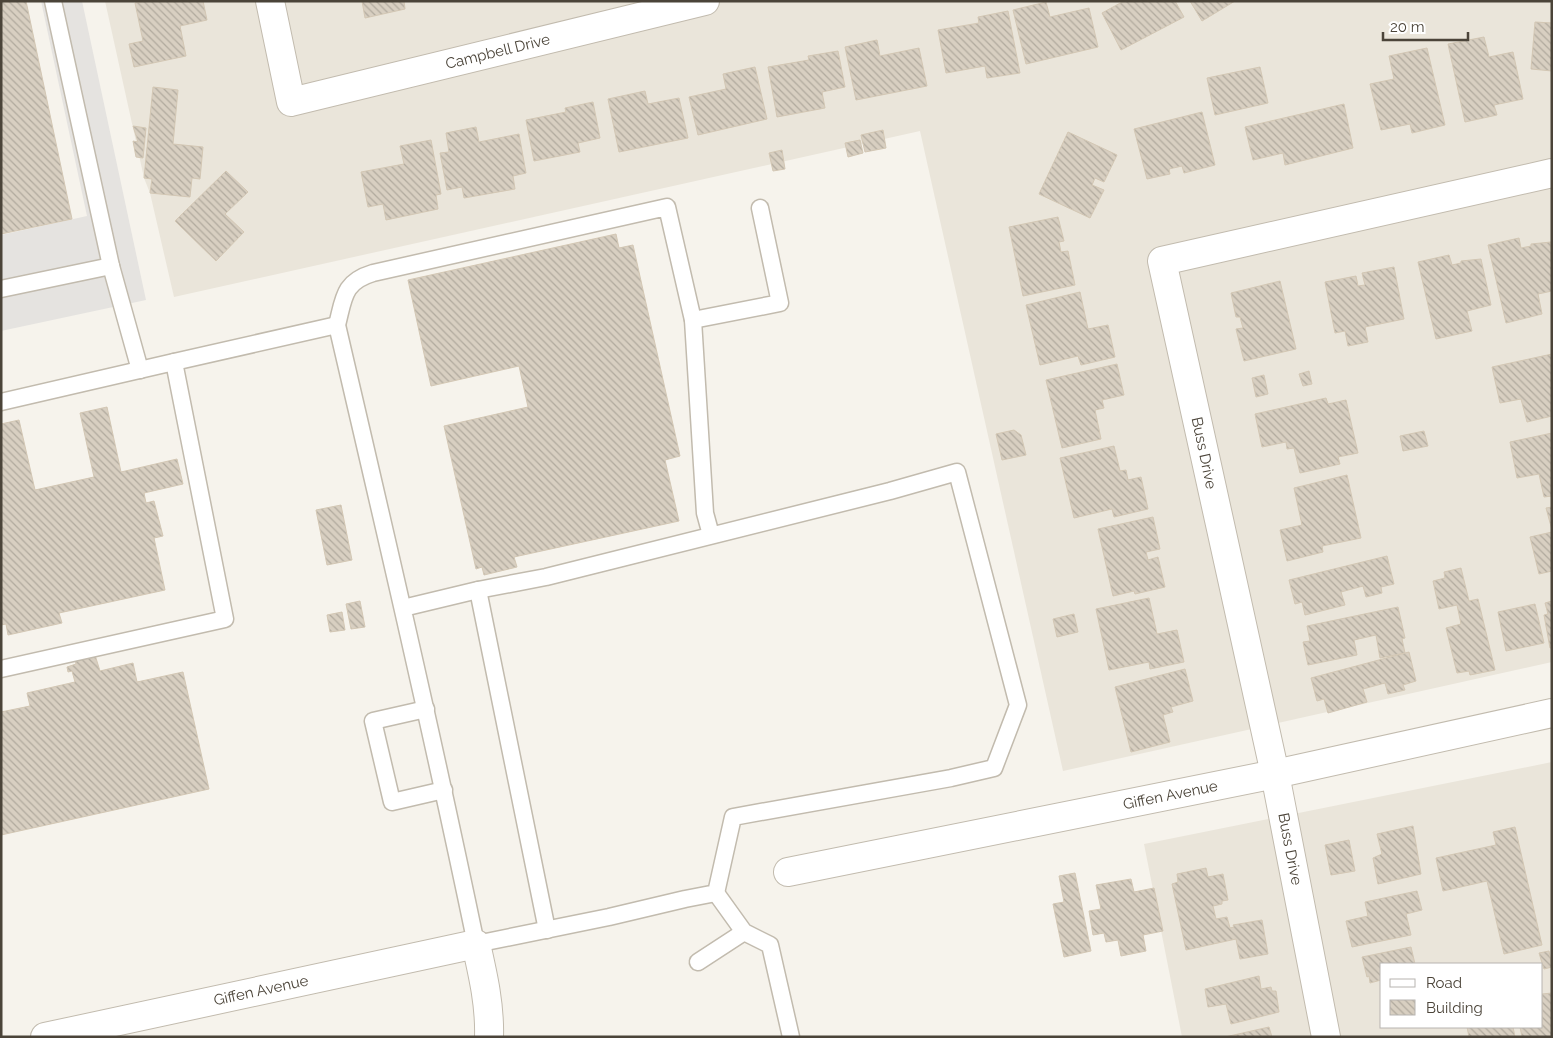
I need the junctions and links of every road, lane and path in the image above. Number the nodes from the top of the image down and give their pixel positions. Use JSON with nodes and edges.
{"nodes":[{"id":1,"x":53,"y":1,"type":"edge"},
{"id":2,"x":270,"y":1,"type":"edge"},
{"id":3,"x":705,"y":1,"type":"edge"},
{"id":4,"x":1552,"y":173,"type":"edge"},
{"id":5,"x":760,"y":208,"type":"dead end"},
{"id":6,"x":111,"y":266,"type":"junction"},
{"id":7,"x":1,"y":289,"type":"edge"},
{"id":8,"x":693,"y":320,"type":"junction"},
{"id":9,"x":337,"y":325,"type":"junction"},
{"id":10,"x":174,"y":362,"type":"junction"},
{"id":11,"x":140,"y":370,"type":"junction"},
{"id":12,"x":1,"y":402,"type":"edge"},
{"id":13,"x":711,"y":535,"type":"junction"},
{"id":14,"x":478,"y":590,"type":"junction"},
{"id":15,"x":404,"y":608,"type":"junction"},
{"id":16,"x":1,"y":669,"type":"edge"},
{"id":17,"x":426,"y":710,"type":"junction"},
{"id":18,"x":1552,"y":713,"type":"edge"},
{"id":19,"x":1275,"y":774,"type":"junction"},
{"id":20,"x":444,"y":790,"type":"junction"},
{"id":21,"x":788,"y":872,"type":"dead end"},
{"id":22,"x":716,"y":893,"type":"junction"},
{"id":23,"x":547,"y":930,"type":"junction"},
{"id":24,"x":744,"y":932,"type":"junction"},
{"id":25,"x":476,"y":944,"type":"junction"},
{"id":26,"x":698,"y":962,"type":"dead end"},
{"id":27,"x":45,"y":1037,"type":"edge"},
{"id":28,"x":489,"y":1037,"type":"edge"},
{"id":29,"x":791,"y":1037,"type":"edge"},
{"id":30,"x":1326,"y":1037,"type":"edge"}],
"edges":[{"from":1,"to":6,"type":"lane"},
{"from":2,"to":3,"type":"street","name":"Campbell Drive"},
{"from":4,"to":19,"type":"street","name":"Buss Drive"},
{"from":5,"to":8,"type":"lane"},
{"from":6,"to":7,"type":"lane"},
{"from":6,"to":11,"type":"lane"},
{"from":8,"to":9,"type":"lane"},
{"from":8,"to":13,"type":"lane"},
{"from":9,"to":10,"type":"lane"},
{"from":9,"to":15,"type":"lane"},
{"from":10,"to":11,"type":"lane"},
{"from":10,"to":16,"type":"lane"},
{"from":11,"to":12,"type":"lane"},
{"from":13,"to":14,"type":"lane"},
{"from":13,"to":22,"type":"lane"},
{"from":14,"to":15,"type":"lane"},
{"from":14,"to":23,"type":"lane"},
{"from":15,"to":17,"type":"lane"},
{"from":17,"to":20,"type":"lane"},
{"from":17,"to":20,"type":"lane"},
{"from":18,"to":19,"type":"street","name":"Giffen Avenue"},
{"from":19,"to":21,"type":"street","name":"Giffen Avenue"},
{"from":19,"to":30,"type":"street","name":"Buss Drive"},
{"from":20,"to":25,"type":"lane"},
{"from":22,"to":23,"type":"lane"},
{"from":22,"to":24,"type":"lane"},
{"from":23,"to":25,"type":"lane"},
{"from":24,"to":26,"type":"lane"},
{"from":24,"to":29,"type":"lane"},
{"from":25,"to":27,"type":"street","name":"Giffen Avenue"},
{"from":25,"to":28,"type":"street"}]}
